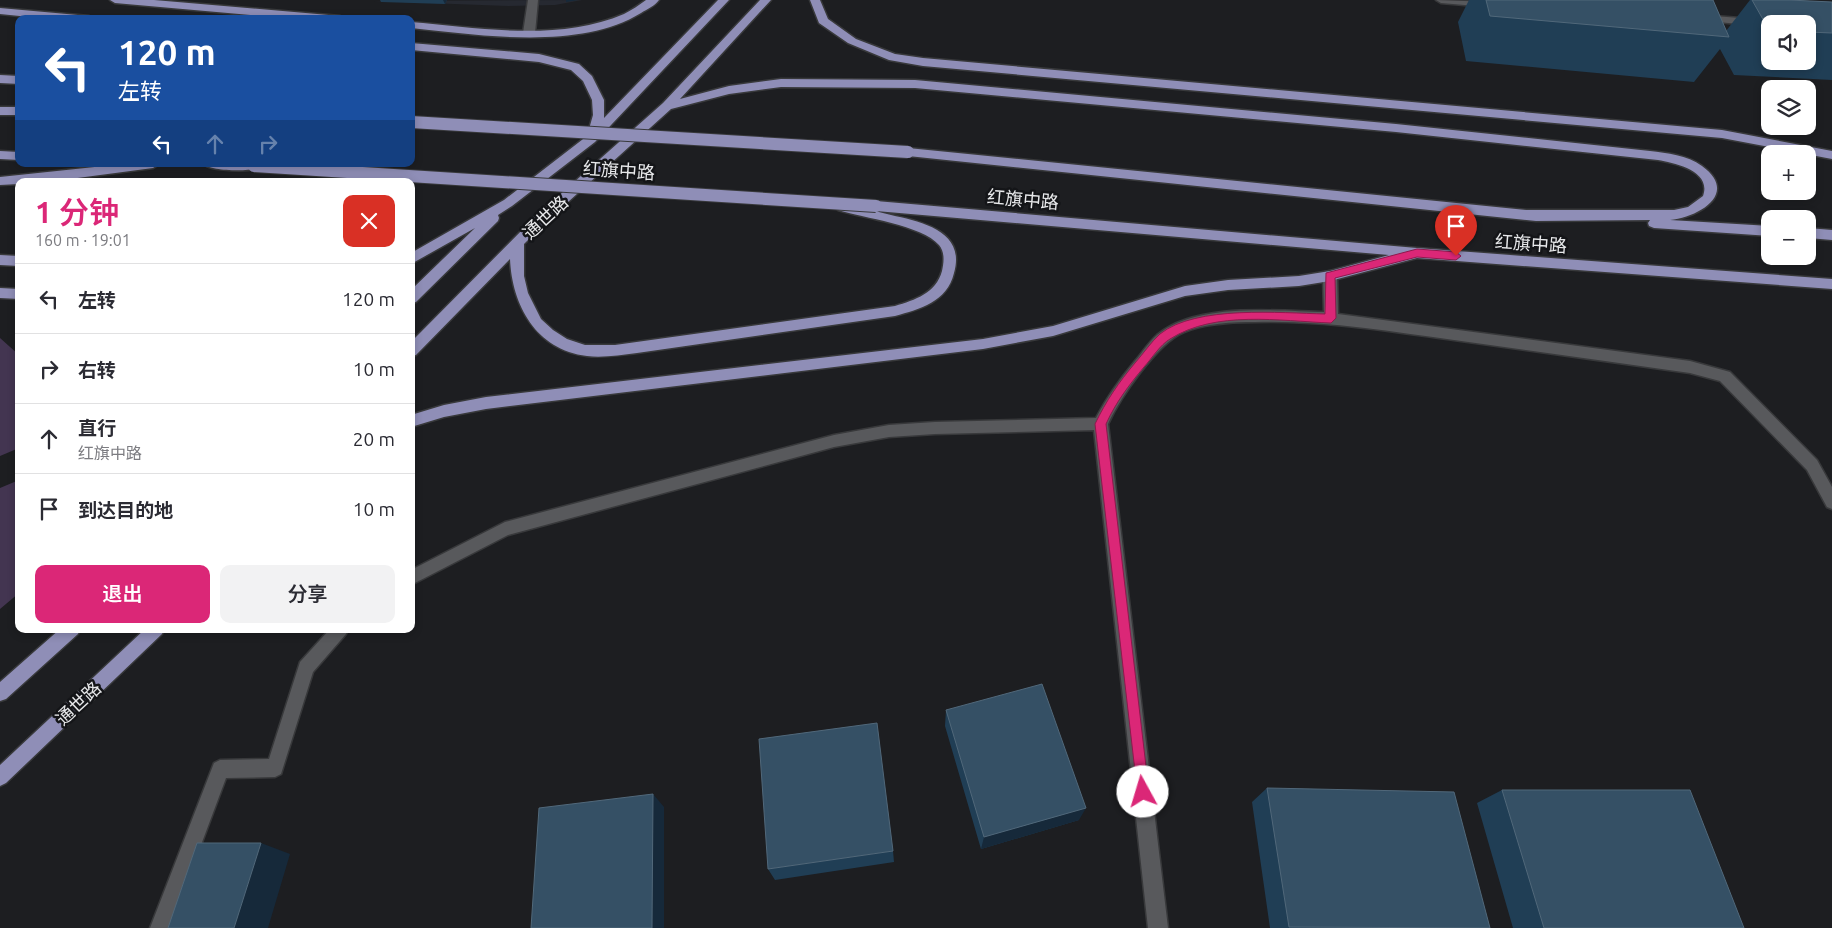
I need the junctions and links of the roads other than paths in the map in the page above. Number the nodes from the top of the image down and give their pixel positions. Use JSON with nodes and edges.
{"nodes":[{"id":1,"x":115,"y":0,"type":"edge"},
{"id":2,"x":533,"y":0,"type":"edge"},
{"id":3,"x":654,"y":0,"type":"edge"},
{"id":4,"x":724,"y":0,"type":"edge"},
{"id":5,"x":766,"y":0,"type":"edge"},
{"id":6,"x":815,"y":0,"type":"edge"},
{"id":7,"x":1441,"y":0,"type":"edge"},
{"id":8,"x":1501,"y":5,"type":"edge"},
{"id":9,"x":0,"y":11,"type":"edge"},
{"id":10,"x":44,"y":15,"type":"edge"},
{"id":11,"x":293,"y":15,"type":"edge"},
{"id":12,"x":1690,"y":18,"type":"edge"},
{"id":13,"x":1761,"y":23,"type":"edge"},
{"id":14,"x":415,"y":25,"type":"edge"},
{"id":15,"x":529,"y":33,"type":"junction"},
{"id":16,"x":415,"y":46,"type":"edge"},
{"id":17,"x":0,"y":79,"type":"edge"},
{"id":18,"x":15,"y":80,"type":"edge"},
{"id":19,"x":667,"y":106,"type":"junction"},
{"id":20,"x":0,"y":111,"type":"edge"},
{"id":21,"x":15,"y":111,"type":"edge"},
{"id":22,"x":415,"y":122,"type":"edge"},
{"id":23,"x":591,"y":139,"type":"junction"},
{"id":24,"x":0,"y":155,"type":"edge"},
{"id":25,"x":1832,"y":155,"type":"edge"},
{"id":26,"x":15,"y":156,"type":"edge"},
{"id":27,"x":130,"y":167,"type":"edge"},
{"id":28,"x":270,"y":167,"type":"edge"},
{"id":29,"x":35,"y":178,"type":"edge"},
{"id":30,"x":15,"y":180,"type":"edge"},
{"id":31,"x":0,"y":181,"type":"edge"},
{"id":32,"x":508,"y":203,"type":"junction"},
{"id":33,"x":828,"y":203,"type":"junction"},
{"id":34,"x":1526,"y":215,"type":"junction"},
{"id":35,"x":1761,"y":230,"type":"edge"},
{"id":36,"x":1816,"y":234,"type":"edge"},
{"id":37,"x":1832,"y":235,"type":"edge"},
{"id":38,"x":518,"y":242,"type":"junction"},
{"id":39,"x":1417,"y":253,"type":"junction"},
{"id":40,"x":415,"y":257,"type":"edge"},
{"id":41,"x":0,"y":260,"type":"edge"},
{"id":42,"x":15,"y":261,"type":"edge"},
{"id":43,"x":1330,"y":276,"type":"junction"},
{"id":44,"x":1832,"y":284,"type":"edge"},
{"id":45,"x":0,"y":293,"type":"edge"},
{"id":46,"x":15,"y":294,"type":"edge"},
{"id":47,"x":415,"y":294,"type":"edge"},
{"id":48,"x":1331,"y":318,"type":"junction"},
{"id":49,"x":415,"y":347,"type":"edge"},
{"id":50,"x":415,"y":420,"type":"edge"},
{"id":51,"x":1101,"y":424,"type":"junction"},
{"id":52,"x":1832,"y":502,"type":"edge"},
{"id":53,"x":415,"y":576,"type":"edge"},
{"id":54,"x":68,"y":633,"type":"edge"},
{"id":55,"x":152,"y":633,"type":"edge"},
{"id":56,"x":337,"y":633,"type":"edge"},
{"id":57,"x":0,"y":693,"type":"edge"},
{"id":58,"x":0,"y":778,"type":"edge"},
{"id":59,"x":160,"y":928,"type":"edge"},
{"id":60,"x":1158,"y":928,"type":"edge"}],
"edges":[{"from":1,"to":11,"type":"main road"},
{"from":2,"to":15,"type":"street"},
{"from":3,"to":15,"type":"main road"},
{"from":4,"to":23,"type":"main road"},
{"from":5,"to":19,"type":"main road","name":"通世路"},
{"from":6,"to":25,"type":"main road"},
{"from":7,"to":8,"type":"street"},
{"from":9,"to":10,"type":"main road"},
{"from":12,"to":13,"type":"street"},
{"from":14,"to":15,"type":"main road"},
{"from":16,"to":23,"type":"main road"},
{"from":17,"to":18,"type":"main road"},
{"from":19,"to":34,"type":"main road"},
{"from":19,"to":38,"type":"main road","name":"通世路"},
{"from":20,"to":21,"type":"main road"},
{"from":22,"to":34,"type":"main road","name":"红旗中路","bridge":true},
{"from":23,"to":32,"type":"main road"},
{"from":24,"to":26,"type":"main road"},
{"from":27,"to":29,"type":"main road"},
{"from":28,"to":33,"type":"main road","name":"红旗中路","bridge":true},
{"from":30,"to":31,"type":"main road"},
{"from":32,"to":40,"type":"main road"},
{"from":32,"to":47,"type":"main road","name":"通世路"},
{"from":33,"to":38,"type":"main road"},
{"from":33,"to":39,"type":"main road","name":"红旗中路","bridge":true},
{"from":34,"to":35,"type":"main road","name":"红旗中路"},
{"from":36,"to":37,"type":"main road"},
{"from":38,"to":49,"type":"main road","name":"通世路"},
{"from":39,"to":43,"type":"main road"},
{"from":39,"to":44,"type":"main road","name":"红旗中路"},
{"from":41,"to":42,"type":"main road"},
{"from":43,"to":48,"type":"street"},
{"from":43,"to":50,"type":"main road"},
{"from":45,"to":46,"type":"main road"},
{"from":48,"to":51,"type":"street"},
{"from":48,"to":52,"type":"street"},
{"from":51,"to":53,"type":"street"},
{"from":51,"to":60,"type":"street"},
{"from":54,"to":57,"type":"main road"},
{"from":55,"to":58,"type":"main road","name":"通世路"},
{"from":56,"to":59,"type":"street"}]}
